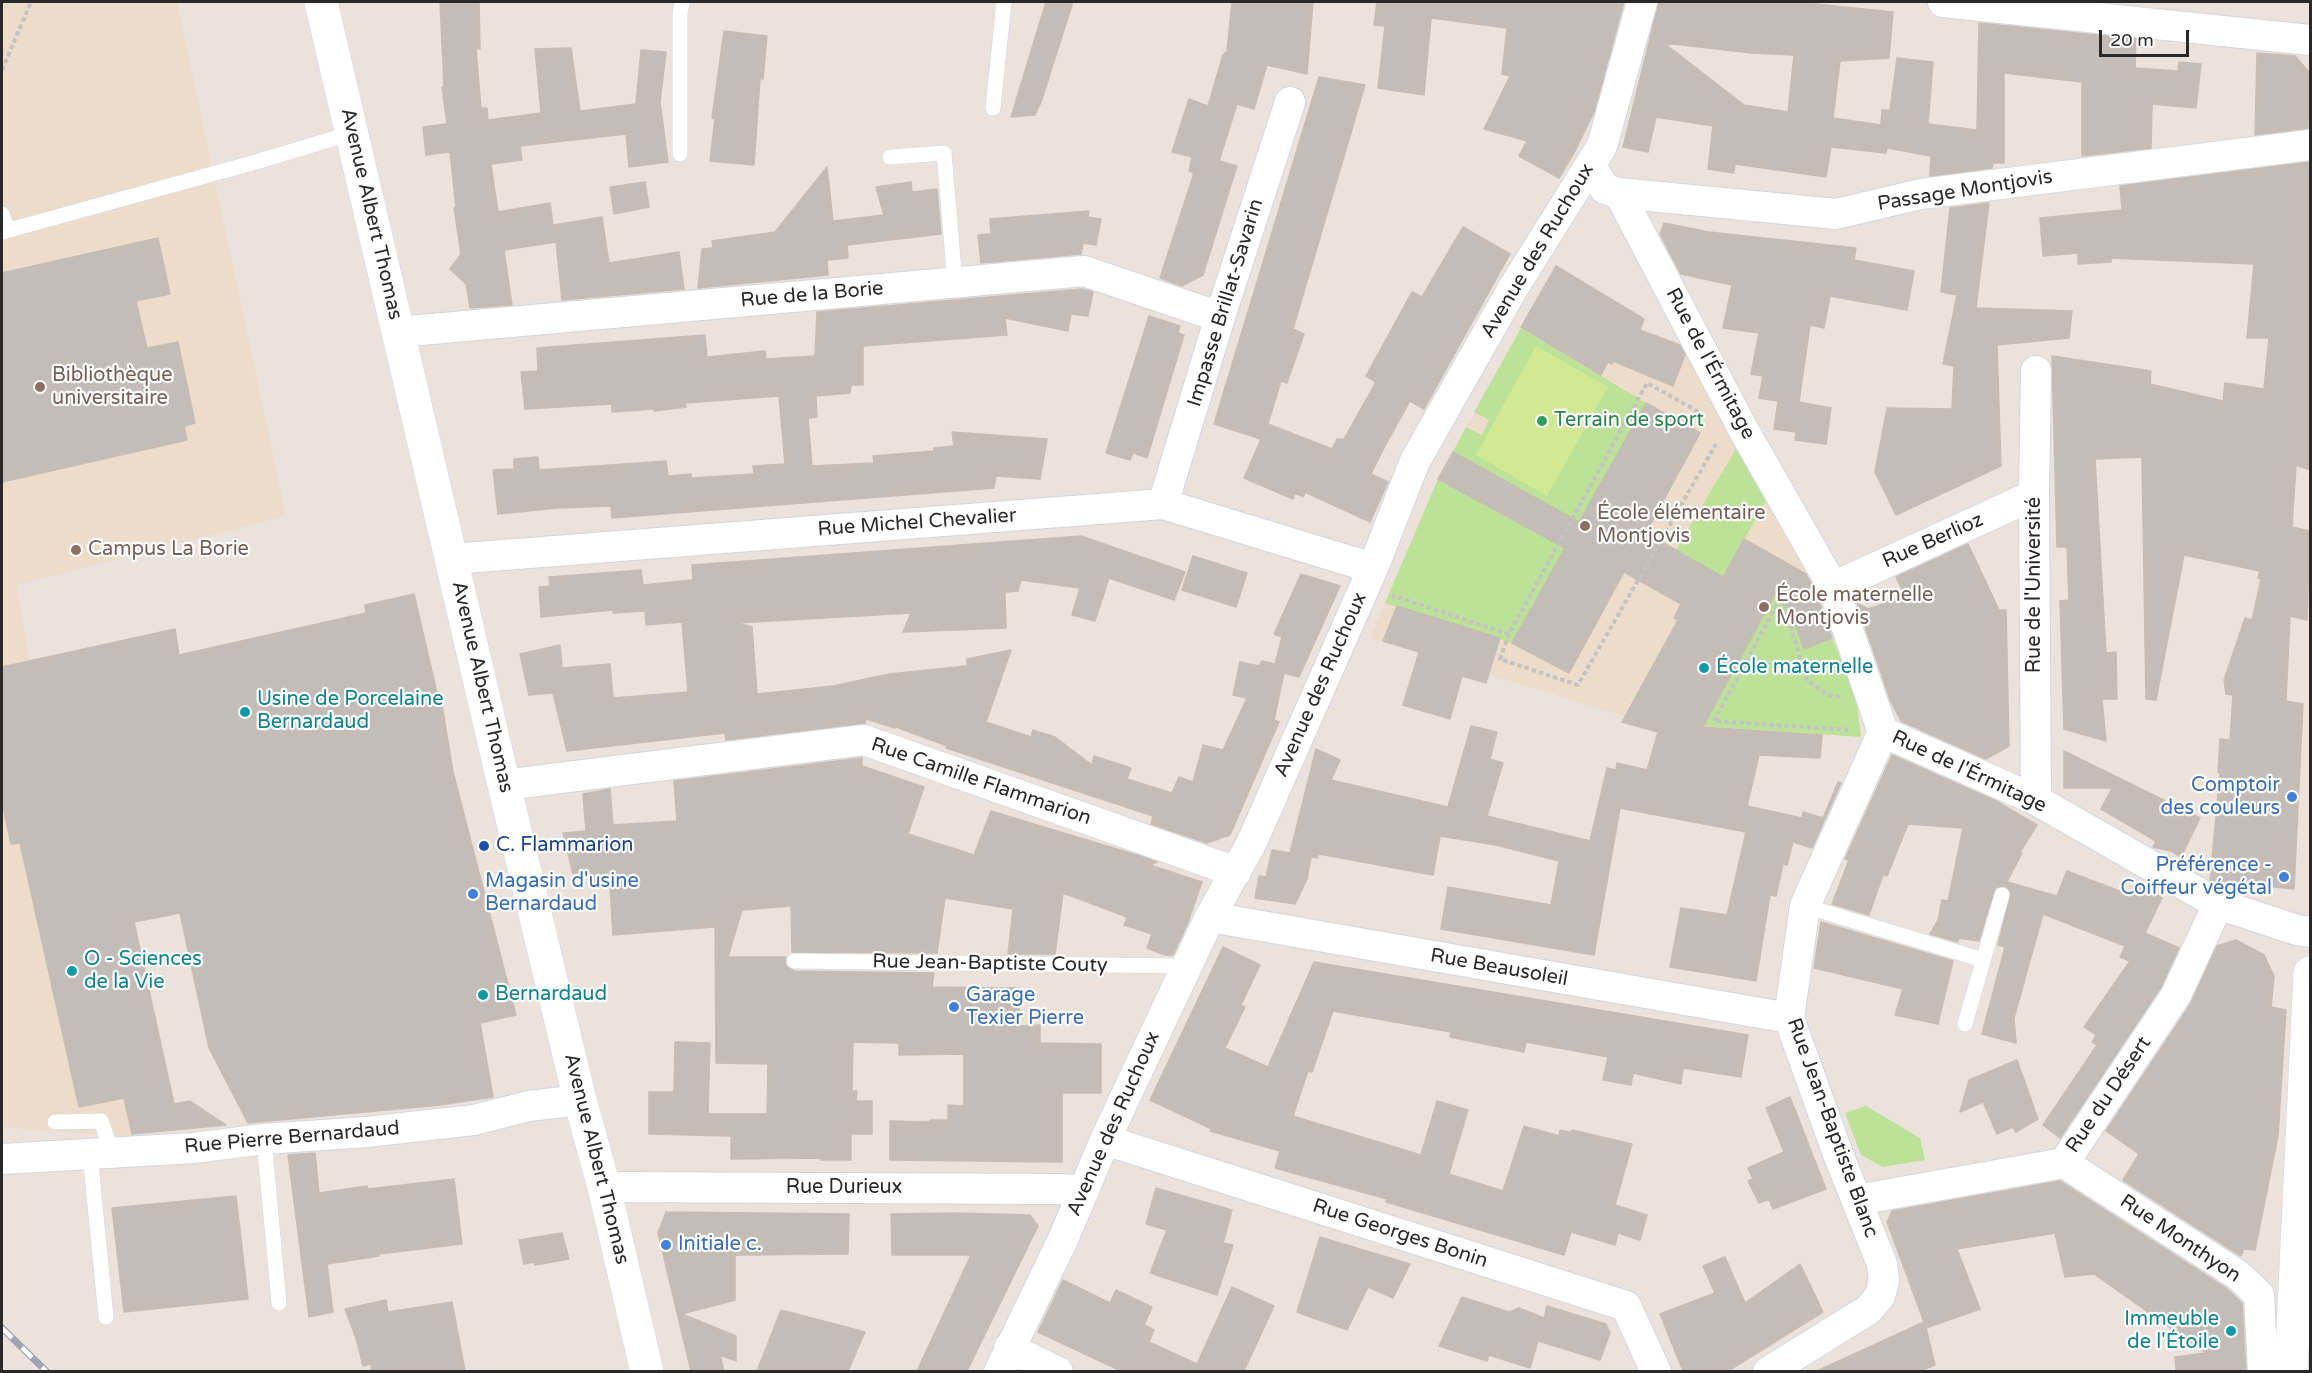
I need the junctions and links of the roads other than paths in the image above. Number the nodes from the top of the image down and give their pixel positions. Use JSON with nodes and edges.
{"nodes":[{"id":1,"x":321,"y":2,"type":"edge"},
{"id":2,"x":682,"y":2,"type":"edge"},
{"id":3,"x":1004,"y":2,"type":"edge"},
{"id":4,"x":1642,"y":2,"type":"edge"},
{"id":5,"x":1943,"y":2,"type":"edge"},
{"id":6,"x":2310,"y":40,"type":"edge"},
{"id":7,"x":1290,"y":102,"type":"dead end"},
{"id":8,"x":993,"y":108,"type":"dead end"},
{"id":9,"x":352,"y":133,"type":"junction"},
{"id":10,"x":2310,"y":145,"type":"edge"},
{"id":11,"x":680,"y":154,"type":"dead end"},
{"id":12,"x":890,"y":157,"type":"dead end"},
{"id":13,"x":1591,"y":166,"type":"junction"},
{"id":14,"x":1619,"y":193,"type":"junction"},
{"id":15,"x":2,"y":214,"type":"edge"},
{"id":16,"x":5,"y":231,"type":"edge"},
{"id":17,"x":955,"y":283,"type":"junction"},
{"id":18,"x":1220,"y":317,"type":"junction"},
{"id":19,"x":398,"y":332,"type":"junction"},
{"id":20,"x":2036,"y":371,"type":"dead end"},
{"id":21,"x":2034,"y":495,"type":"junction"},
{"id":22,"x":1163,"y":504,"type":"junction"},
{"id":23,"x":452,"y":559,"type":"junction"},
{"id":24,"x":1373,"y":568,"type":"junction"},
{"id":25,"x":1833,"y":587,"type":"junction"},
{"id":26,"x":1883,"y":732,"type":"junction"},
{"id":27,"x":504,"y":785,"type":"junction"},
{"id":28,"x":2036,"y":800,"type":"junction"},
{"id":29,"x":1236,"y":872,"type":"junction"},
{"id":30,"x":2002,"y":895,"type":"dead end"},
{"id":31,"x":2218,"y":904,"type":"junction"},
{"id":32,"x":1805,"y":906,"type":"junction"},
{"id":33,"x":1210,"y":917,"type":"junction"},
{"id":34,"x":2310,"y":932,"type":"edge"},
{"id":35,"x":1983,"y":960,"type":"junction"},
{"id":36,"x":795,"y":961,"type":"dead end"},
{"id":37,"x":1186,"y":966,"type":"junction"},
{"id":38,"x":2310,"y":973,"type":"edge"},
{"id":39,"x":1789,"y":1018,"type":"junction"},
{"id":40,"x":1965,"y":1024,"type":"dead end"},
{"id":41,"x":580,"y":1100,"type":"junction"},
{"id":42,"x":56,"y":1122,"type":"dead end"},
{"id":43,"x":264,"y":1139,"type":"junction"},
{"id":44,"x":1106,"y":1140,"type":"junction"},
{"id":45,"x":101,"y":1153,"type":"junction"},
{"id":46,"x":2,"y":1159,"type":"edge"},
{"id":47,"x":2064,"y":1163,"type":"junction"},
{"id":48,"x":604,"y":1187,"type":"junction"},
{"id":49,"x":1084,"y":1191,"type":"junction"},
{"id":50,"x":1857,"y":1200,"type":"junction"},
{"id":51,"x":279,"y":1303,"type":"dead end"},
{"id":52,"x":106,"y":1317,"type":"dead end"},
{"id":53,"x":1004,"y":1360,"type":"edge"},
{"id":54,"x":646,"y":1371,"type":"edge"},
{"id":55,"x":1058,"y":1371,"type":"edge"},
{"id":56,"x":1656,"y":1371,"type":"edge"},
{"id":57,"x":1768,"y":1371,"type":"edge"},
{"id":58,"x":2265,"y":1371,"type":"edge"},
{"id":59,"x":2291,"y":1371,"type":"edge"}],
"edges":[{"from":1,"to":9,"type":"street","name":"Avenue Albert Thomas"},
{"from":2,"to":11,"type":"lane"},
{"from":3,"to":8,"type":"lane"},
{"from":4,"to":13,"type":"street","name":"Avenue des Ruchoux"},
{"from":5,"to":6,"type":"street"},
{"from":7,"to":18,"type":"street","name":"Impasse Brillat-Savarin"},
{"from":9,"to":16,"type":"lane"},
{"from":9,"to":19,"type":"street","name":"Avenue Albert Thomas"},
{"from":10,"to":14,"type":"street","name":"Passage Montjovis"},
{"from":12,"to":17,"type":"lane"},
{"from":13,"to":14,"type":"street","name":"Rue de l'Érmitage"},
{"from":13,"to":24,"type":"street","name":"Avenue des Ruchoux"},
{"from":14,"to":25,"type":"street","name":"Rue de l'Érmitage"},
{"from":15,"to":16,"type":"lane"},
{"from":17,"to":18,"type":"street","name":"Rue de la Borie"},
{"from":17,"to":19,"type":"street","name":"Rue de la Borie"},
{"from":18,"to":22,"type":"street","name":"Impasse Brillat-Savarin"},
{"from":19,"to":23,"type":"street","name":"Avenue Albert Thomas"},
{"from":20,"to":21,"type":"street","name":"Rue de l'Université"},
{"from":21,"to":25,"type":"street","name":"Rue Berlioz"},
{"from":21,"to":28,"type":"street","name":"Rue de l'Université"},
{"from":22,"to":23,"type":"street","name":"Rue Michel Chevalier"},
{"from":22,"to":24,"type":"street","name":"Rue Michel Chevalier"},
{"from":23,"to":27,"type":"street","name":"Avenue Albert Thomas"},
{"from":24,"to":29,"type":"street","name":"Avenue des Ruchoux"},
{"from":25,"to":26,"type":"street","name":"Rue de l'Érmitage"},
{"from":26,"to":28,"type":"street","name":"Rue de l'Érmitage"},
{"from":26,"to":32,"type":"street","name":"Rue Jean-Baptiste Blanc"},
{"from":27,"to":29,"type":"street","name":"Rue Camille Flammarion"},
{"from":27,"to":41,"type":"street","name":"Avenue Albert Thomas"},
{"from":28,"to":31,"type":"street","name":"Rue de l'Érmitage"},
{"from":29,"to":33,"type":"street","name":"Avenue des Ruchoux"},
{"from":30,"to":35,"type":"lane"},
{"from":31,"to":34,"type":"street","name":"Rue de l'Érmitage"},
{"from":31,"to":47,"type":"street","name":"Rue du Désert"},
{"from":32,"to":35,"type":"lane"},
{"from":32,"to":39,"type":"street","name":"Rue Jean-Baptiste Blanc"},
{"from":33,"to":37,"type":"street","name":"Avenue des Ruchoux"},
{"from":33,"to":39,"type":"street","name":"Rue Beausoleil"},
{"from":35,"to":40,"type":"lane"},
{"from":36,"to":37,"type":"lane","name":"Rue Jean-Baptiste Couty"},
{"from":37,"to":44,"type":"street","name":"Avenue des Ruchoux"},
{"from":38,"to":59,"type":"street"},
{"from":39,"to":50,"type":"street","name":"Rue Jean-Baptiste Blanc"},
{"from":41,"to":43,"type":"street","name":"Rue Pierre Bernardaud"},
{"from":41,"to":48,"type":"street","name":"Avenue Albert Thomas"},
{"from":42,"to":45,"type":"lane"},
{"from":43,"to":45,"type":"street","name":"Rue Pierre Bernardaud"},
{"from":43,"to":51,"type":"lane"},
{"from":44,"to":49,"type":"street","name":"Avenue des Ruchoux"},
{"from":44,"to":56,"type":"street","name":"Rue Georges Bonin"},
{"from":45,"to":46,"type":"street","name":"Rue Pierre Bernardaud"},
{"from":45,"to":52,"type":"lane"},
{"from":47,"to":50,"type":"street","name":"Rue du Désert"},
{"from":47,"to":58,"type":"street","name":"Rue Monthyon"},
{"from":48,"to":49,"type":"street","name":"Rue Durieux"},
{"from":48,"to":54,"type":"street","name":"Avenue Albert Thomas"},
{"from":49,"to":53,"type":"street","name":"Avenue des Ruchoux"},
{"from":50,"to":57,"type":"street","name":"Rue Jean-Baptiste Blanc"},
{"from":53,"to":55,"type":"street"}]}
